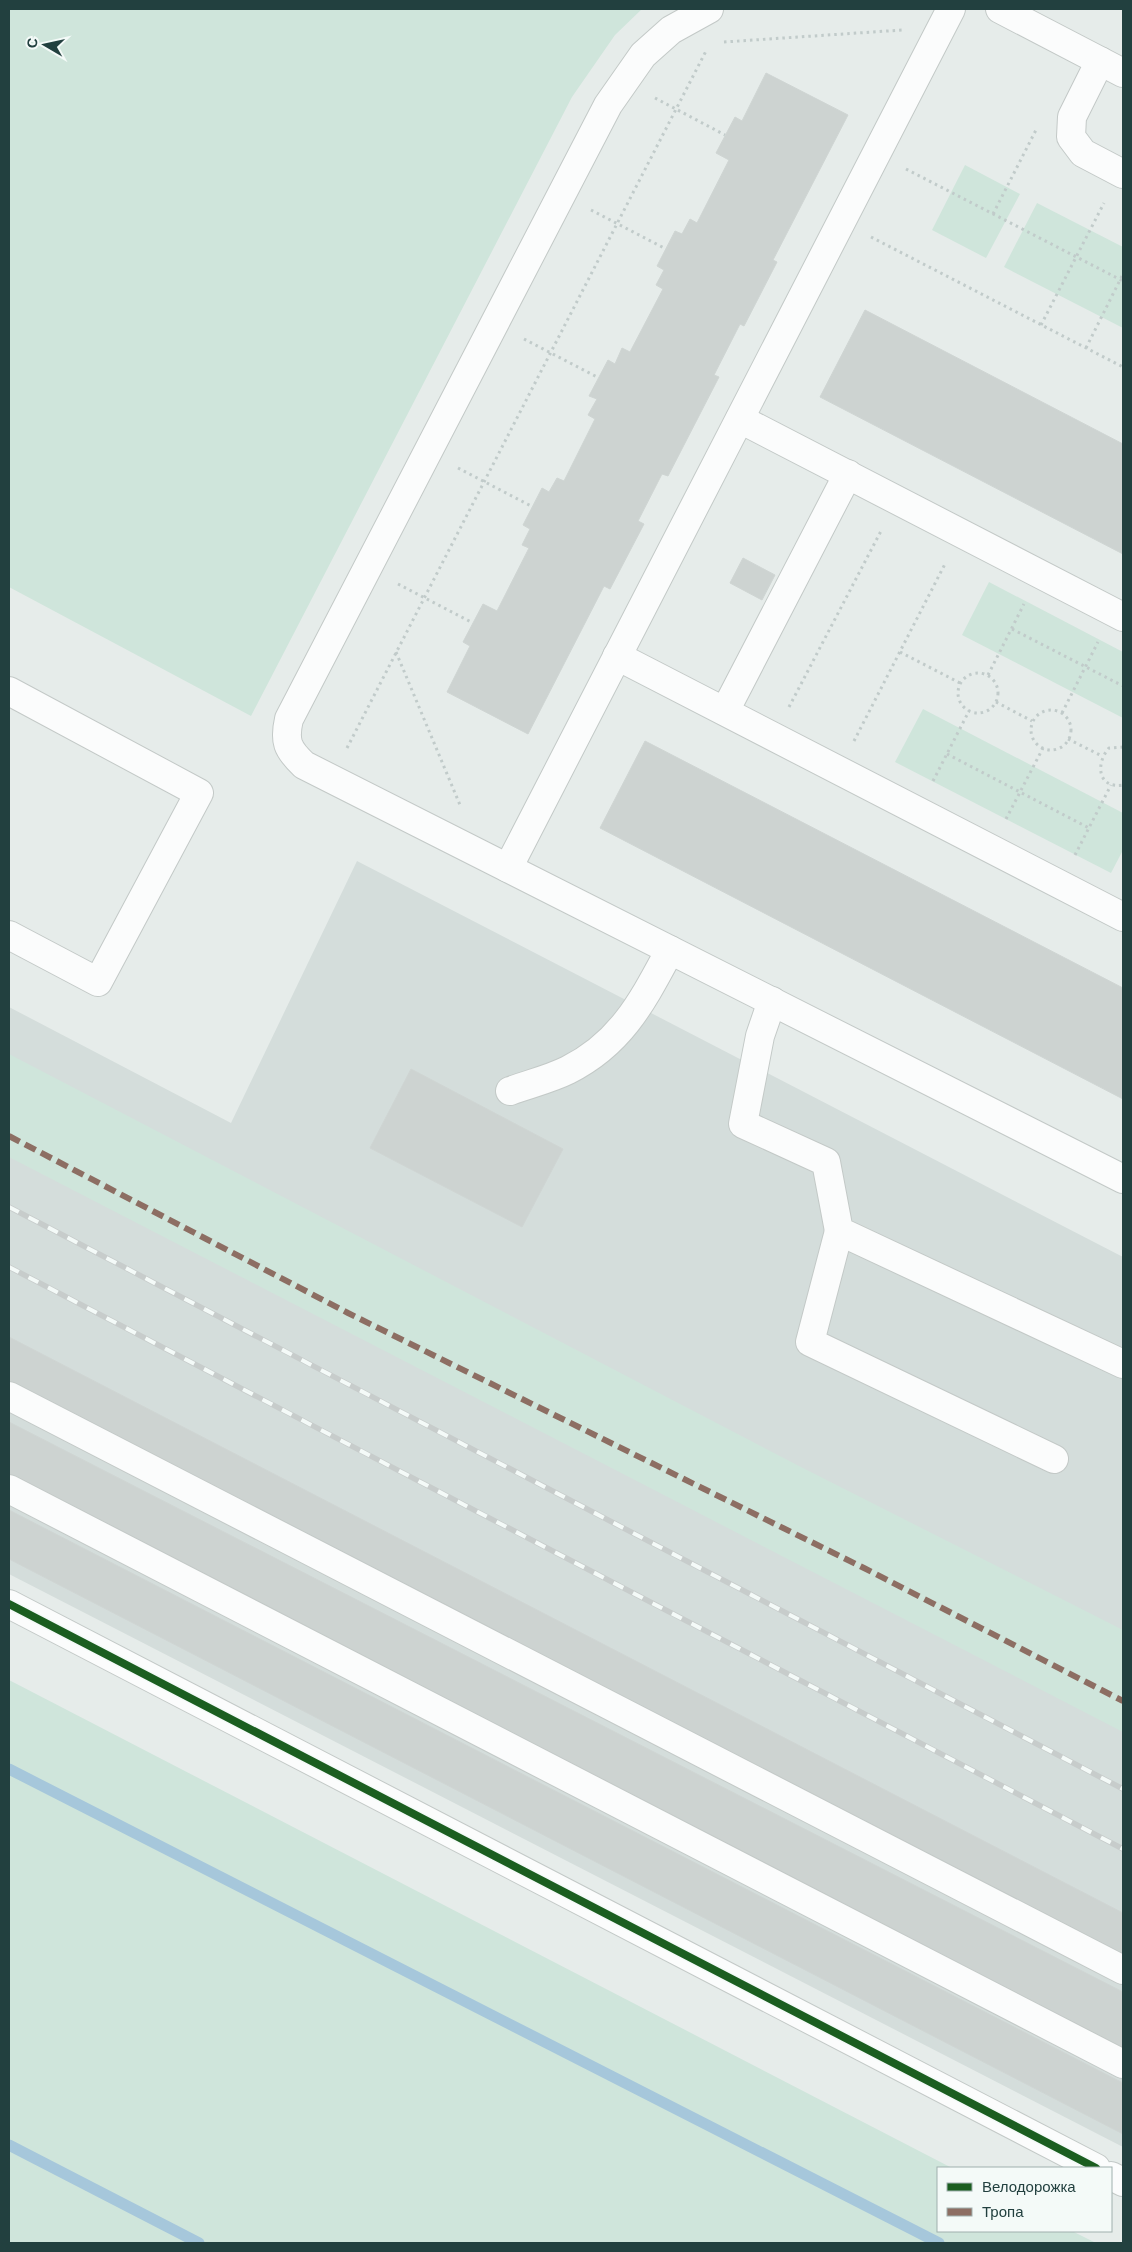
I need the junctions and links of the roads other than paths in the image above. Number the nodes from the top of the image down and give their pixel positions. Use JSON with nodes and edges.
{"nodes":[{"id":1,"x":709,"y":9,"type":"edge"},
{"id":2,"x":1000,"y":9,"type":"edge"},
{"id":3,"x":946,"y":18,"type":"edge"},
{"id":4,"x":1112,"y":67,"type":"edge"},
{"id":5,"x":1122,"y":173,"type":"edge"},
{"id":6,"x":740,"y":418,"type":"junction"},
{"id":7,"x":848,"y":474,"type":"junction"},
{"id":8,"x":1118,"y":614,"type":"edge"},
{"id":9,"x":617,"y":656,"type":"junction"},
{"id":10,"x":9,"y":691,"type":"edge"},
{"id":11,"x":725,"y":711,"type":"junction"},
{"id":12,"x":508,"y":868,"type":"junction"},
{"id":13,"x":1123,"y":917,"type":"edge"},
{"id":14,"x":9,"y":935,"type":"edge"},
{"id":15,"x":670,"y":950,"type":"junction"},
{"id":16,"x":772,"y":1001,"type":"junction"},
{"id":17,"x":510,"y":1091,"type":"dead end"},
{"id":18,"x":1123,"y":1179,"type":"edge"},
{"id":19,"x":839,"y":1231,"type":"junction"},
{"id":20,"x":1123,"y":1364,"type":"edge"},
{"id":21,"x":9,"y":1396,"type":"edge"},
{"id":22,"x":1054,"y":1459,"type":"dead end"},
{"id":23,"x":9,"y":1489,"type":"edge"},
{"id":24,"x":9,"y":1604,"type":"edge"},
{"id":25,"x":1123,"y":1970,"type":"edge"},
{"id":26,"x":1123,"y":2064,"type":"edge"},
{"id":27,"x":1094,"y":2167,"type":"edge"}],
"edges":[{"from":1,"to":12,"type":"street"},
{"from":2,"to":4,"type":"street"},
{"from":3,"to":6,"type":"street"},
{"from":4,"to":5,"type":"street"},
{"from":6,"to":7,"type":"street"},
{"from":6,"to":9,"type":"street"},
{"from":7,"to":8,"type":"street"},
{"from":7,"to":11,"type":"street"},
{"from":9,"to":11,"type":"street"},
{"from":9,"to":12,"type":"street"},
{"from":10,"to":14,"type":"street"},
{"from":11,"to":13,"type":"street"},
{"from":12,"to":15,"type":"street"},
{"from":15,"to":16,"type":"street"},
{"from":15,"to":17,"type":"street"},
{"from":16,"to":18,"type":"street"},
{"from":16,"to":19,"type":"street"},
{"from":19,"to":20,"type":"street"},
{"from":19,"to":22,"type":"street"},
{"from":21,"to":25,"type":"street"},
{"from":23,"to":26,"type":"street"},
{"from":24,"to":27,"type":"street"}]}
